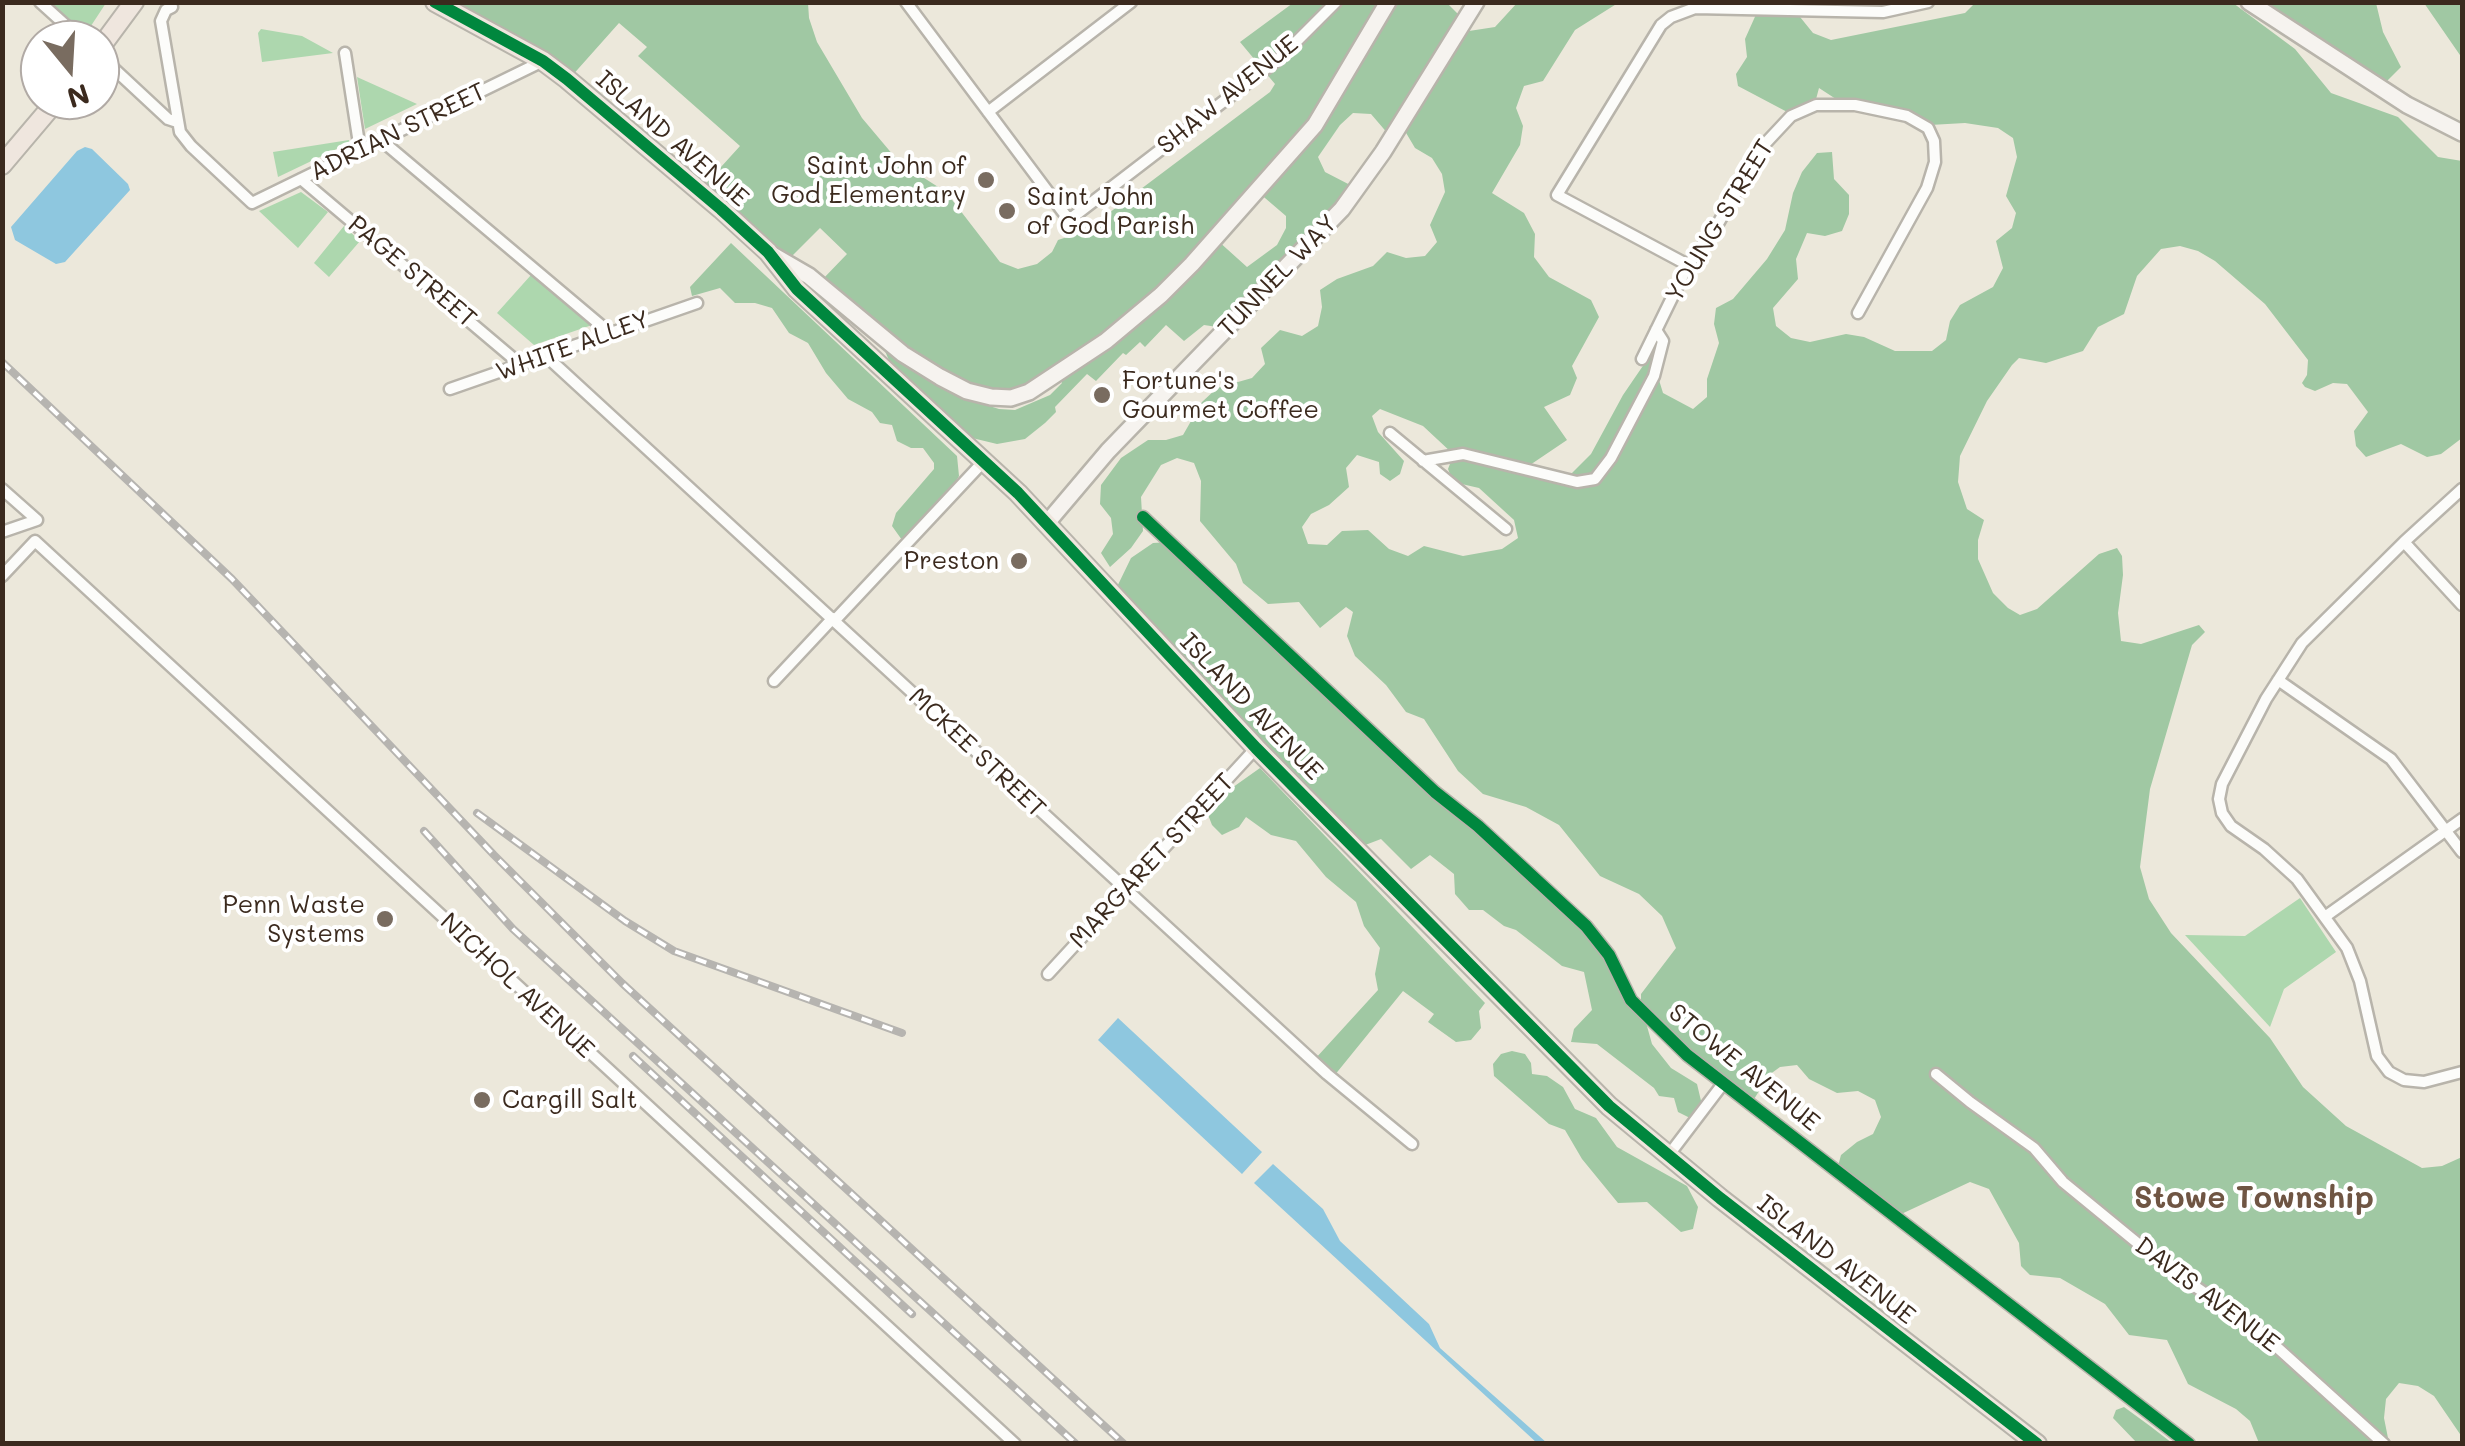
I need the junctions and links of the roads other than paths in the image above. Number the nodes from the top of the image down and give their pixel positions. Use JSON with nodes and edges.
{"nodes":[{"id":1,"x":40,"y":2,"type":"edge"},
{"id":2,"x":435,"y":2,"type":"edge"},
{"id":3,"x":1132,"y":2,"type":"edge"},
{"id":4,"x":1336,"y":2,"type":"edge"},
{"id":5,"x":1388,"y":2,"type":"edge"},
{"id":6,"x":1476,"y":2,"type":"edge"},
{"id":7,"x":1928,"y":2,"type":"edge"},
{"id":8,"x":2249,"y":2,"type":"edge"},
{"id":9,"x":908,"y":3,"type":"edge"},
{"id":10,"x":172,"y":7,"type":"dead end"},
{"id":11,"x":1882,"y":8,"type":"edge"},
{"id":12,"x":60,"y":20,"type":"edge"},
{"id":13,"x":345,"y":53,"type":"dead end"},
{"id":14,"x":543,"y":62,"type":"junction"},
{"id":15,"x":120,"y":75,"type":"edge"},
{"id":16,"x":988,"y":112,"type":"junction"},
{"id":17,"x":39,"y":120,"type":"edge"},
{"id":18,"x":177,"y":122,"type":"junction"},
{"id":19,"x":2462,"y":133,"type":"edge"},
{"id":20,"x":381,"y":140,"type":"junction"},
{"id":21,"x":360,"y":150,"type":"junction"},
{"id":22,"x":2,"y":165,"type":"edge"},
{"id":23,"x":302,"y":179,"type":"junction"},
{"id":24,"x":768,"y":252,"type":"junction"},
{"id":25,"x":1688,"y":264,"type":"junction"},
{"id":26,"x":697,"y":302,"type":"dead end"},
{"id":27,"x":1858,"y":313,"type":"dead end"},
{"id":28,"x":1656,"y":330,"type":"junction"},
{"id":29,"x":610,"y":333,"type":"junction"},
{"id":30,"x":546,"y":356,"type":"junction"},
{"id":31,"x":1642,"y":359,"type":"dead end"},
{"id":32,"x":521,"y":365,"type":"junction"},
{"id":33,"x":450,"y":389,"type":"dead end"},
{"id":34,"x":1390,"y":432,"type":"dead end"},
{"id":35,"x":984,"y":461,"type":"junction"},
{"id":36,"x":1423,"y":461,"type":"junction"},
{"id":37,"x":2462,"y":488,"type":"edge"},
{"id":38,"x":2,"y":489,"type":"edge"},
{"id":39,"x":1143,"y":516,"type":"dead end"},
{"id":40,"x":37,"y":520,"type":"junction"},
{"id":41,"x":1047,"y":523,"type":"junction"},
{"id":42,"x":1506,"y":528,"type":"dead end"},
{"id":43,"x":2,"y":532,"type":"edge"},
{"id":44,"x":35,"y":540,"type":"junction"},
{"id":45,"x":2404,"y":542,"type":"junction"},
{"id":46,"x":2,"y":576,"type":"edge"},
{"id":47,"x":2462,"y":605,"type":"edge"},
{"id":48,"x":834,"y":619,"type":"junction"},
{"id":49,"x":2278,"y":680,"type":"junction"},
{"id":50,"x":774,"y":681,"type":"dead end"},
{"id":51,"x":1256,"y":748,"type":"junction"},
{"id":52,"x":2462,"y":819,"type":"edge"},
{"id":53,"x":2447,"y":830,"type":"junction"},
{"id":54,"x":2462,"y":852,"type":"edge"},
{"id":55,"x":1126,"y":890,"type":"junction"},
{"id":56,"x":2326,"y":916,"type":"junction"},
{"id":57,"x":1048,"y":974,"type":"dead end"},
{"id":58,"x":2462,"y":1072,"type":"edge"},
{"id":59,"x":1936,"y":1074,"type":"dead end"},
{"id":60,"x":1722,"y":1085,"type":"junction"},
{"id":61,"x":1412,"y":1144,"type":"dead end"},
{"id":62,"x":1668,"y":1156,"type":"junction"},
{"id":63,"x":1015,"y":1444,"type":"edge"},
{"id":64,"x":2038,"y":1444,"type":"edge"},
{"id":65,"x":2189,"y":1444,"type":"edge"},
{"id":66,"x":2384,"y":1444,"type":"edge"}],
"edges":[{"from":1,"to":12,"type":"street"},
{"from":2,"to":14,"type":"main road","name":"ISLAND AVENUE"},
{"from":3,"to":16,"type":"street"},
{"from":4,"to":16,"type":"street","name":"SHAW AVENUE"},
{"from":5,"to":24,"type":"street"},
{"from":6,"to":41,"type":"street","name":"TUNNEL WAY"},
{"from":7,"to":11,"type":"street"},
{"from":8,"to":19,"type":"street"},
{"from":9,"to":16,"type":"street"},
{"from":10,"to":18,"type":"street"},
{"from":11,"to":25,"type":"street"},
{"from":13,"to":21,"type":"street"},
{"from":14,"to":20,"type":"street","name":"ADRIAN STREET"},
{"from":14,"to":24,"type":"main road","name":"ISLAND AVENUE"},
{"from":15,"to":18,"type":"street"},
{"from":17,"to":22,"type":"main road"},
{"from":18,"to":23,"type":"street","name":"ADRIAN STREET"},
{"from":20,"to":21,"type":"street","name":"ADRIAN STREET"},
{"from":20,"to":29,"type":"street"},
{"from":21,"to":23,"type":"street","name":"ADRIAN STREET"},
{"from":23,"to":32,"type":"street","name":"PAGE STREET"},
{"from":24,"to":35,"type":"main road","name":"ISLAND AVENUE"},
{"from":25,"to":27,"type":"street","name":"YOUNG STREET"},
{"from":25,"to":28,"type":"street","name":"YOUNG STREET"},
{"from":26,"to":29,"type":"street","name":"WHITE ALLEY"},
{"from":28,"to":31,"type":"street","name":"YOUNG STREET"},
{"from":28,"to":36,"type":"street"},
{"from":29,"to":30,"type":"street","name":"WHITE ALLEY"},
{"from":30,"to":32,"type":"street","name":"WHITE ALLEY"},
{"from":30,"to":48,"type":"street","name":"MCKEE STREET"},
{"from":32,"to":33,"type":"street","name":"WHITE ALLEY"},
{"from":34,"to":36,"type":"street"},
{"from":35,"to":41,"type":"main road","name":"ISLAND AVENUE"},
{"from":35,"to":48,"type":"street"},
{"from":36,"to":42,"type":"street"},
{"from":37,"to":45,"type":"street"},
{"from":38,"to":40,"type":"street"},
{"from":39,"to":60,"type":"street","name":"STOWE AVENUE"},
{"from":40,"to":43,"type":"street"},
{"from":40,"to":44,"type":"street"},
{"from":41,"to":51,"type":"main road","name":"ISLAND AVENUE"},
{"from":44,"to":46,"type":"street"},
{"from":44,"to":63,"type":"street","name":"NICHOL AVENUE"},
{"from":45,"to":47,"type":"street"},
{"from":45,"to":49,"type":"street"},
{"from":48,"to":50,"type":"street"},
{"from":48,"to":55,"type":"street","name":"MCKEE STREET"},
{"from":49,"to":53,"type":"street"},
{"from":49,"to":56,"type":"street"},
{"from":51,"to":55,"type":"street","name":"MARGARET STREET"},
{"from":51,"to":62,"type":"main road","name":"ISLAND AVENUE"},
{"from":52,"to":53,"type":"street"},
{"from":53,"to":54,"type":"street"},
{"from":53,"to":56,"type":"street"},
{"from":55,"to":57,"type":"street","name":"MARGARET STREET"},
{"from":55,"to":61,"type":"street","name":"MCKEE STREET"},
{"from":56,"to":58,"type":"street"},
{"from":59,"to":66,"type":"street","name":"DAVIS AVENUE"},
{"from":60,"to":62,"type":"street"},
{"from":60,"to":65,"type":"street","name":"STOWE AVENUE"},
{"from":62,"to":64,"type":"main road","name":"ISLAND AVENUE"}]}
